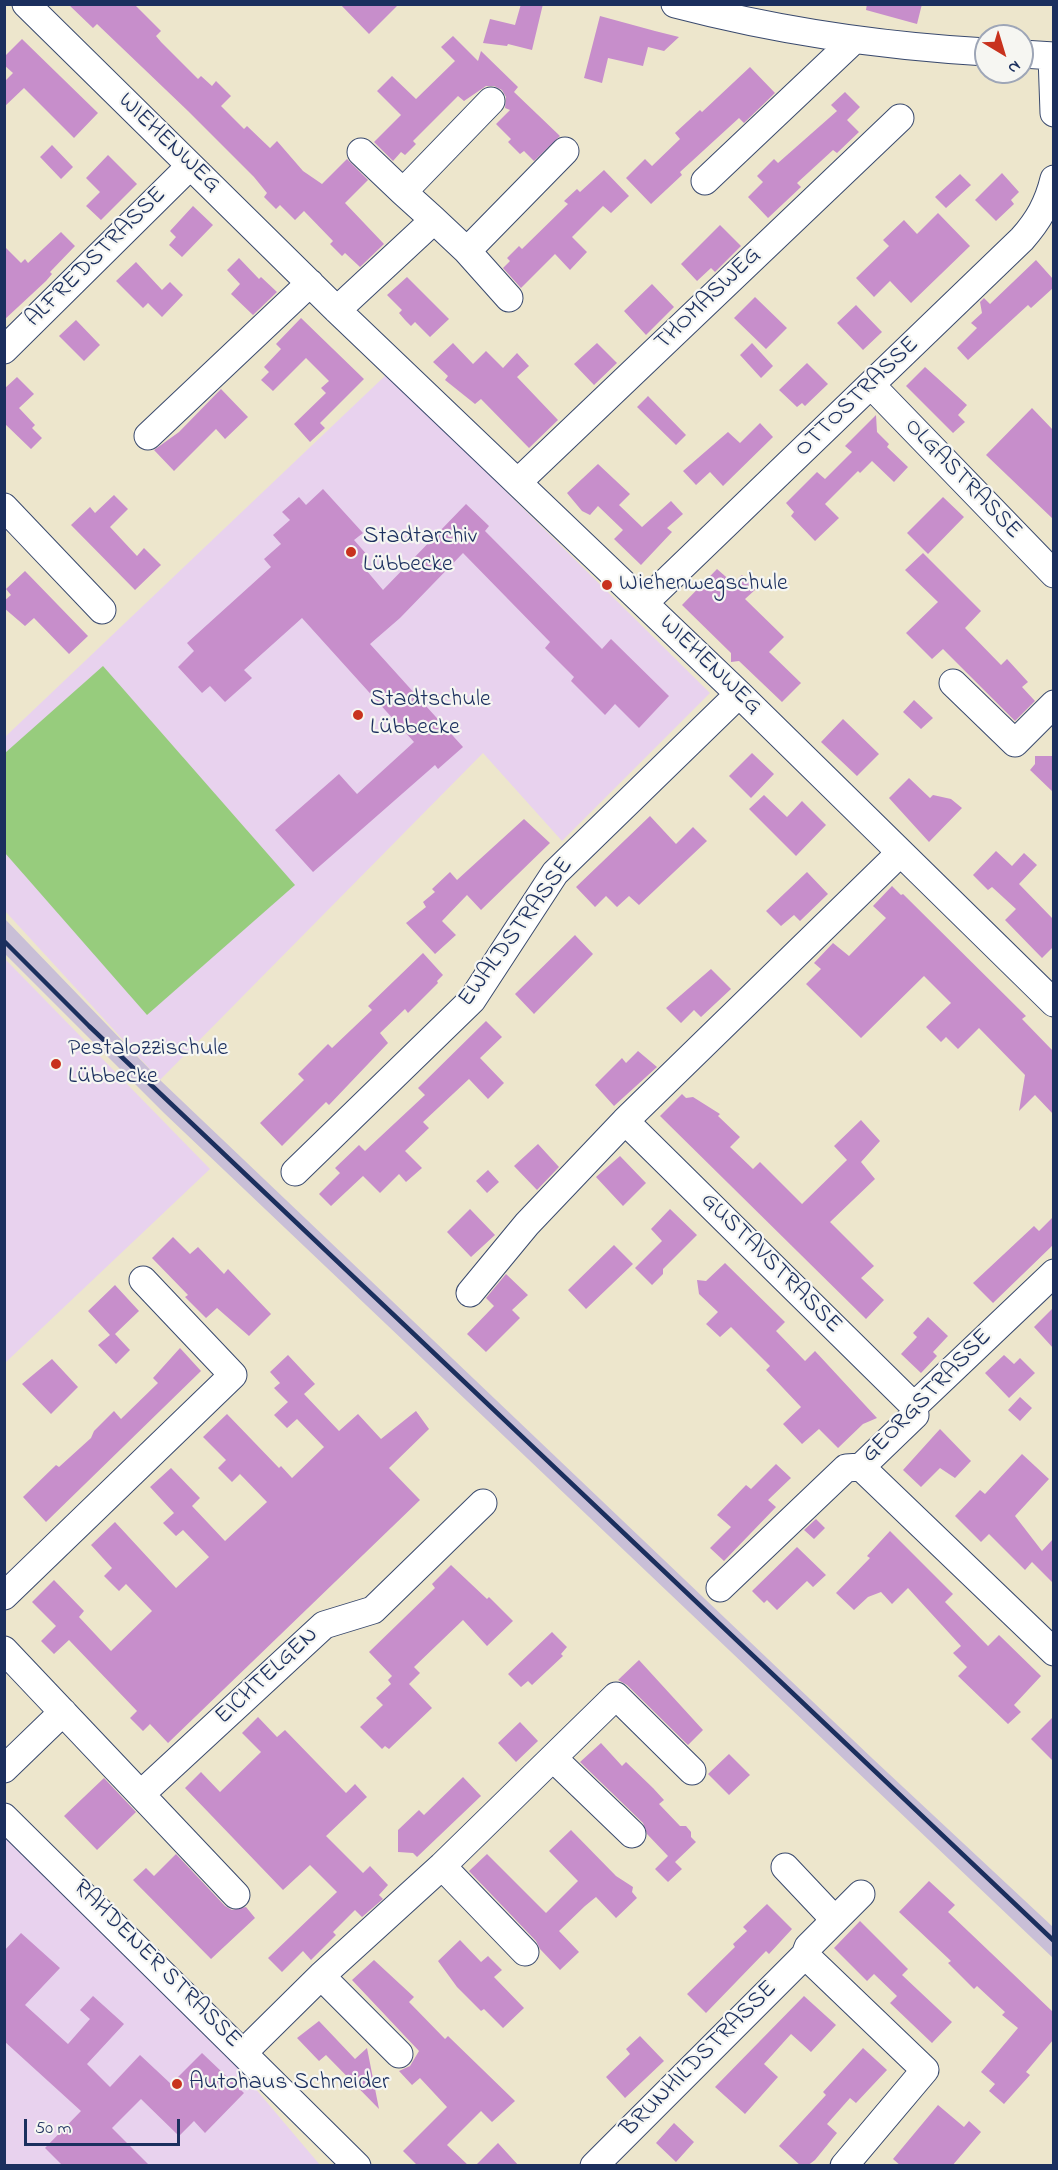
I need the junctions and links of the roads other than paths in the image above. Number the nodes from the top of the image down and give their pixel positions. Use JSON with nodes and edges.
{"nodes":[{"id":1,"x":26,"y":4,"type":"edge"},
{"id":2,"x":675,"y":4,"type":"edge"},
{"id":3,"x":853,"y":41,"type":"junction"},
{"id":4,"x":974,"y":51,"type":"edge"},
{"id":5,"x":1034,"y":55,"type":"edge"},
{"id":6,"x":1053,"y":56,"type":"edge"},
{"id":7,"x":490,"y":101,"type":"dead end"},
{"id":8,"x":1053,"y":113,"type":"edge"},
{"id":9,"x":900,"y":118,"type":"dead end"},
{"id":10,"x":565,"y":151,"type":"dead end"},
{"id":11,"x":361,"y":152,"type":"dead end"},
{"id":12,"x":190,"y":166,"type":"junction"},
{"id":13,"x":1053,"y":179,"type":"edge"},
{"id":14,"x":705,"y":181,"type":"dead end"},
{"id":15,"x":403,"y":192,"type":"junction"},
{"id":16,"x":434,"y":220,"type":"junction"},
{"id":17,"x":467,"y":251,"type":"junction"},
{"id":18,"x":310,"y":283,"type":"junction"},
{"id":19,"x":509,"y":298,"type":"dead end"},
{"id":20,"x":337,"y":310,"type":"junction"},
{"id":21,"x":6,"y":345,"type":"edge"},
{"id":22,"x":872,"y":385,"type":"junction"},
{"id":23,"x":148,"y":436,"type":"dead end"},
{"id":24,"x":518,"y":482,"type":"junction"},
{"id":25,"x":4,"y":507,"type":"edge"},
{"id":26,"x":1053,"y":574,"type":"edge"},
{"id":27,"x":644,"y":603,"type":"junction"},
{"id":28,"x":102,"y":610,"type":"dead end"},
{"id":29,"x":953,"y":683,"type":"dead end"},
{"id":30,"x":738,"y":694,"type":"junction"},
{"id":31,"x":1053,"y":704,"type":"edge"},
{"id":32,"x":900,"y":854,"type":"junction"},
{"id":33,"x":1053,"y":1003,"type":"edge"},
{"id":34,"x":625,"y":1121,"type":"junction"},
{"id":35,"x":295,"y":1172,"type":"dead end"},
{"id":36,"x":1053,"y":1273,"type":"edge"},
{"id":37,"x":143,"y":1280,"type":"dead end"},
{"id":38,"x":470,"y":1293,"type":"dead end"},
{"id":39,"x":914,"y":1406,"type":"junction"},
{"id":40,"x":861,"y":1467,"type":"junction"},
{"id":41,"x":483,"y":1503,"type":"dead end"},
{"id":42,"x":720,"y":1588,"type":"dead end"},
{"id":43,"x":4,"y":1596,"type":"edge"},
{"id":44,"x":4,"y":1650,"type":"edge"},
{"id":45,"x":1053,"y":1652,"type":"edge"},
{"id":46,"x":63,"y":1712,"type":"junction"},
{"id":47,"x":553,"y":1758,"type":"junction"},
{"id":48,"x":4,"y":1769,"type":"edge"},
{"id":49,"x":692,"y":1771,"type":"dead end"},
{"id":50,"x":141,"y":1794,"type":"junction"},
{"id":51,"x":4,"y":1817,"type":"edge"},
{"id":52,"x":632,"y":1834,"type":"dead end"},
{"id":53,"x":442,"y":1866,"type":"junction"},
{"id":54,"x":785,"y":1867,"type":"dead end"},
{"id":55,"x":861,"y":1894,"type":"dead end"},
{"id":56,"x":236,"y":1895,"type":"dead end"},
{"id":57,"x":835,"y":1920,"type":"junction"},
{"id":58,"x":525,"y":1952,"type":"dead end"},
{"id":59,"x":805,"y":1955,"type":"junction"},
{"id":60,"x":321,"y":1976,"type":"junction"},
{"id":61,"x":244,"y":2052,"type":"junction"},
{"id":62,"x":399,"y":2054,"type":"dead end"},
{"id":63,"x":357,"y":2166,"type":"edge"},
{"id":64,"x":594,"y":2166,"type":"edge"},
{"id":65,"x":844,"y":2166,"type":"edge"}],
"edges":[{"from":1,"to":12,"type":"street","name":"WIEHENWEG"},
{"from":2,"to":3,"type":"street"},
{"from":3,"to":4,"type":"street"},
{"from":3,"to":14,"type":"street"},
{"from":5,"to":6,"type":"street"},
{"from":6,"to":8,"type":"street"},
{"from":7,"to":15,"type":"street"},
{"from":9,"to":24,"type":"street","name":"THOMASWEG"},
{"from":10,"to":17,"type":"street"},
{"from":11,"to":15,"type":"street"},
{"from":12,"to":18,"type":"street","name":"WIEHENWEG"},
{"from":12,"to":21,"type":"street","name":"ALFREDSTRASSE"},
{"from":13,"to":22,"type":"street","name":"OTTOSTRASSE"},
{"from":15,"to":16,"type":"street"},
{"from":16,"to":17,"type":"street"},
{"from":16,"to":20,"type":"street"},
{"from":17,"to":19,"type":"street"},
{"from":18,"to":20,"type":"street","name":"WIEHENWEG"},
{"from":18,"to":23,"type":"street"},
{"from":20,"to":24,"type":"street","name":"WIEHENWEG"},
{"from":22,"to":26,"type":"street","name":"OLGASTRASSE"},
{"from":22,"to":27,"type":"street","name":"OTTOSTRASSE"},
{"from":24,"to":27,"type":"street","name":"WIEHENWEG"},
{"from":25,"to":28,"type":"street"},
{"from":27,"to":30,"type":"street","name":"WIEHENWEG"},
{"from":29,"to":31,"type":"street"},
{"from":30,"to":32,"type":"street","name":"WIEHENWEG"},
{"from":30,"to":35,"type":"street","name":"EWALDSTRASSE"},
{"from":32,"to":33,"type":"street","name":"WIEHENWEG"},
{"from":32,"to":34,"type":"street"},
{"from":34,"to":38,"type":"street"},
{"from":34,"to":39,"type":"street","name":"GUSTAVSTRASSE"},
{"from":36,"to":39,"type":"street","name":"GEORGSTRASSE"},
{"from":37,"to":43,"type":"street"},
{"from":39,"to":40,"type":"street","name":"GEORGSTRASSE"},
{"from":40,"to":42,"type":"street","name":"GEORGSTRASSE"},
{"from":40,"to":45,"type":"street"},
{"from":41,"to":50,"type":"street","name":"EICHTELGEN"},
{"from":44,"to":46,"type":"street"},
{"from":46,"to":48,"type":"street"},
{"from":46,"to":50,"type":"street"},
{"from":47,"to":49,"type":"street"},
{"from":47,"to":52,"type":"street"},
{"from":47,"to":53,"type":"street"},
{"from":50,"to":56,"type":"street"},
{"from":51,"to":61,"type":"street","name":"RAHDENER STRASSE"},
{"from":53,"to":58,"type":"street"},
{"from":53,"to":60,"type":"street"},
{"from":54,"to":57,"type":"street"},
{"from":55,"to":57,"type":"street","name":"BRUNHILDSTRASSE"},
{"from":57,"to":59,"type":"street","name":"BRUNHILDSTRASSE"},
{"from":59,"to":64,"type":"street","name":"BRUNHILDSTRASSE"},
{"from":59,"to":65,"type":"street"},
{"from":60,"to":61,"type":"street"},
{"from":60,"to":62,"type":"street"},
{"from":61,"to":63,"type":"street","name":"RAHDENER STRASSE"}]}
